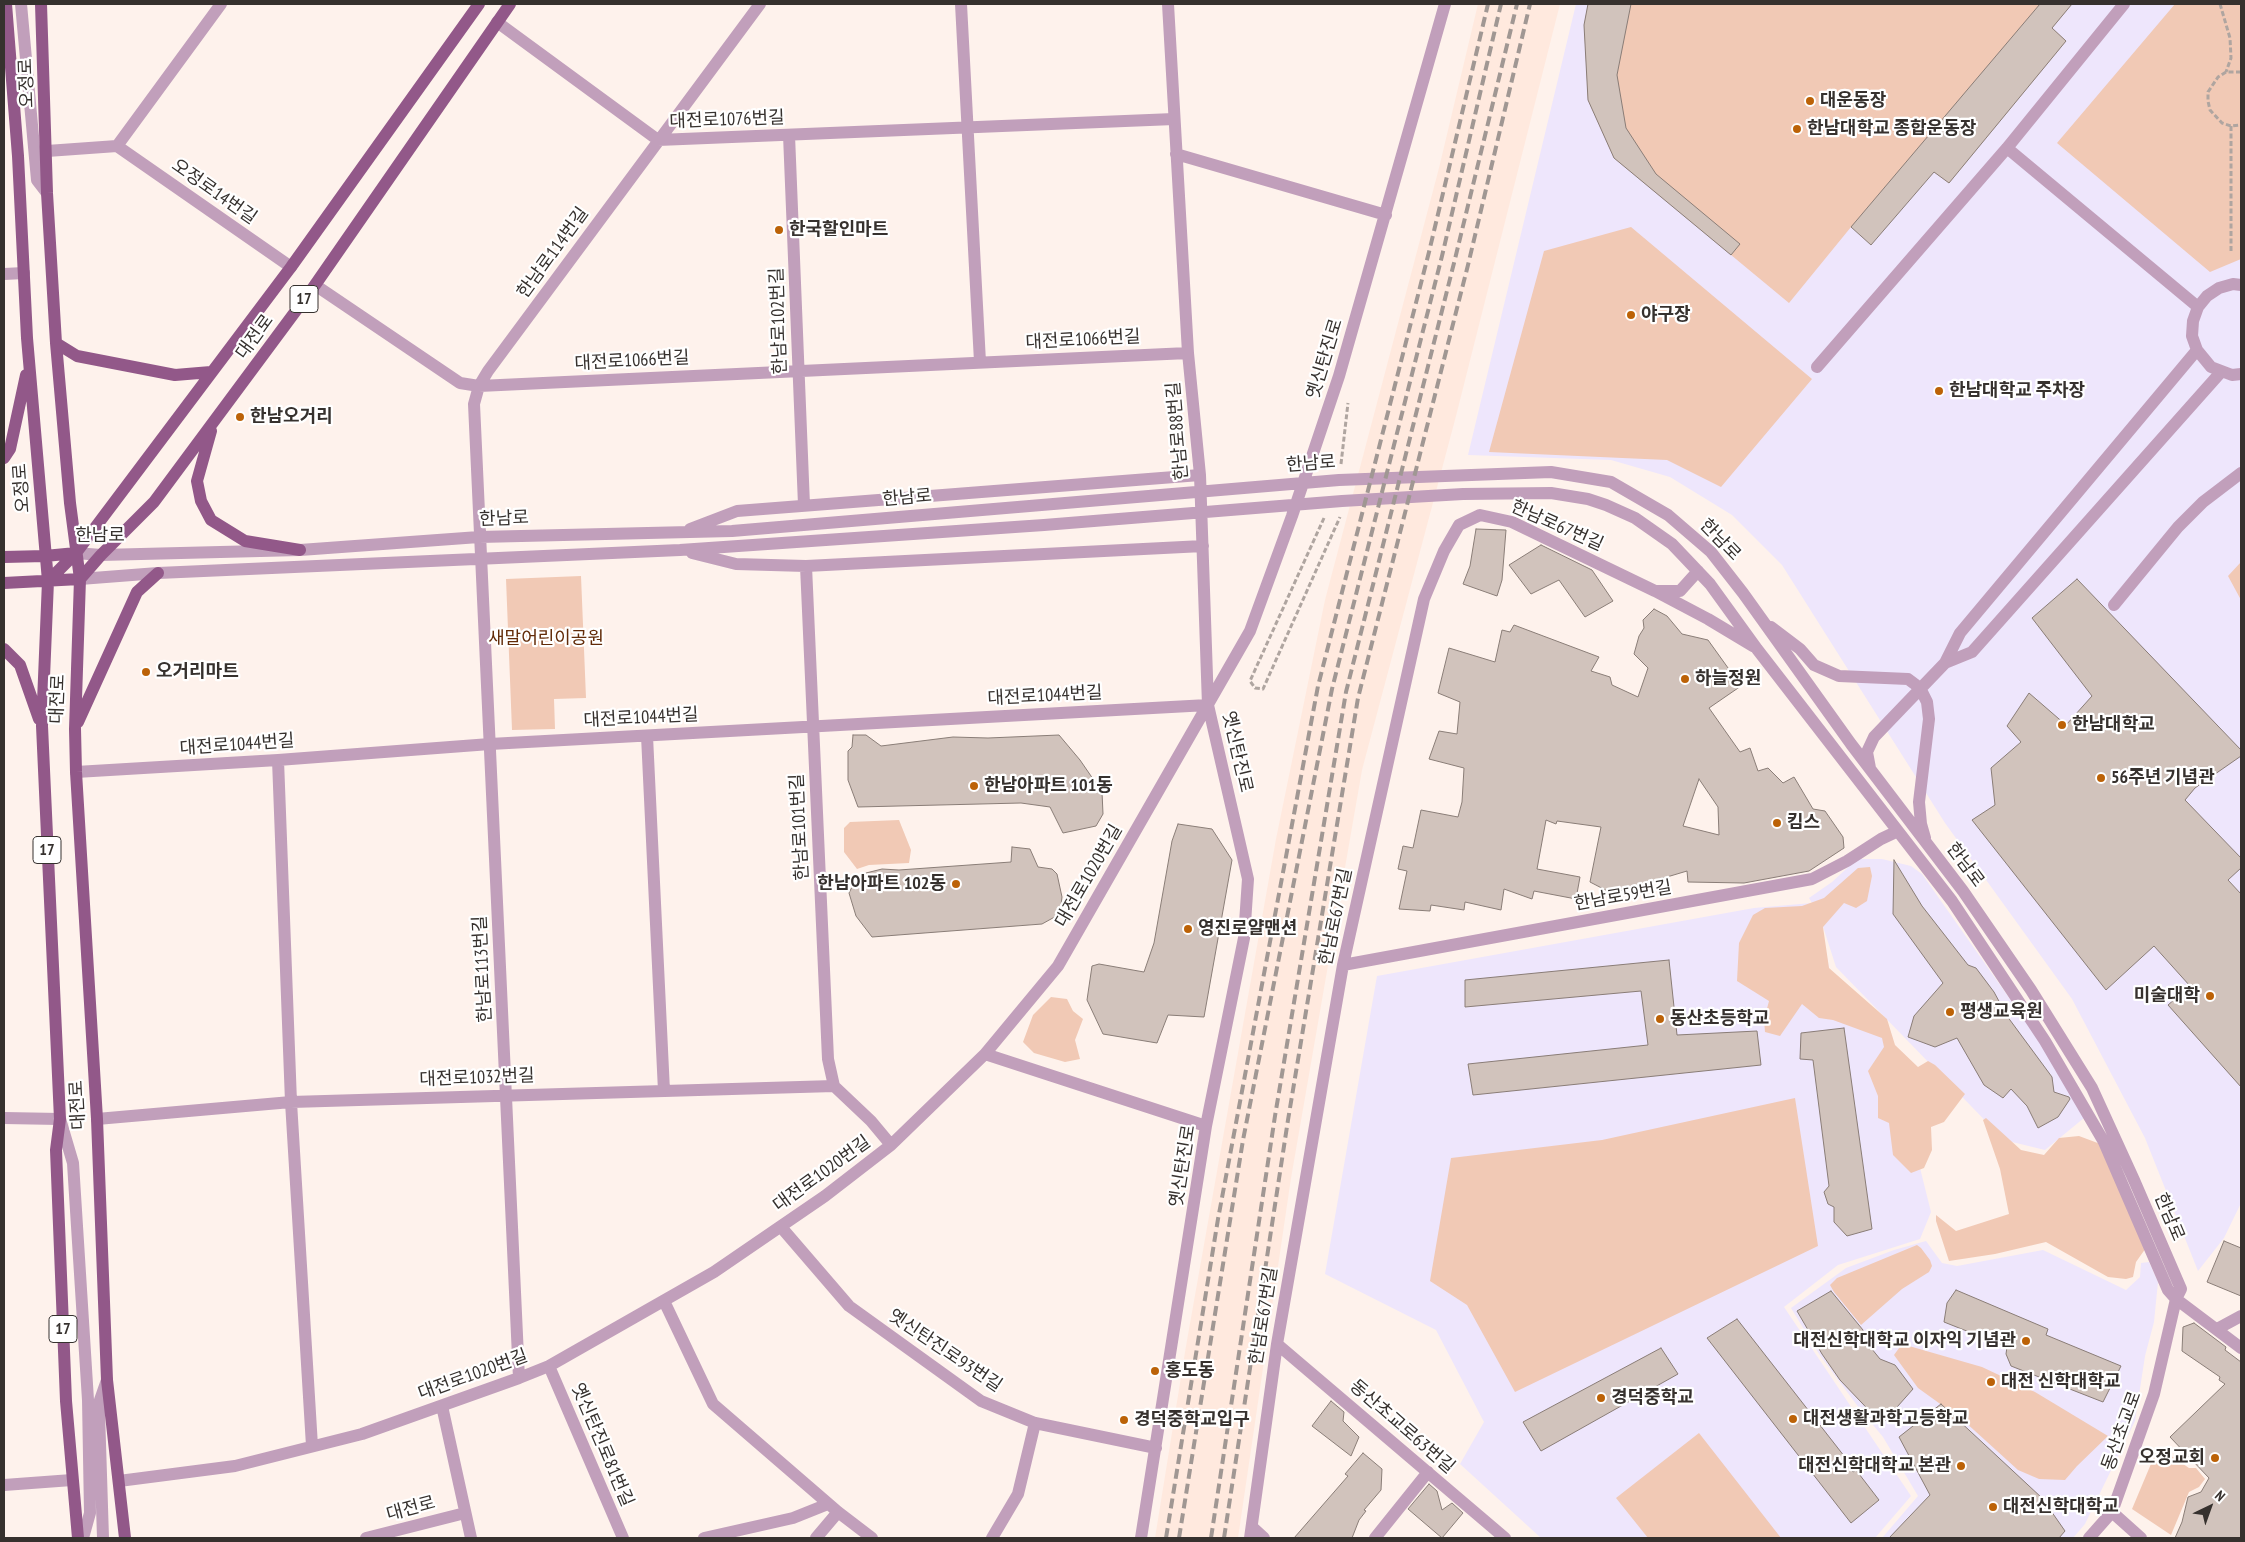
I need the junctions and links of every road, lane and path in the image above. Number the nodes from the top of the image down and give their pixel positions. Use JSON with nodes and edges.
{"nodes":[{"id":1,"x":6,"y":4,"type":"edge"},
{"id":2,"x":21,"y":4,"type":"edge"},
{"id":3,"x":41,"y":4,"type":"edge"},
{"id":4,"x":221,"y":4,"type":"edge"},
{"id":5,"x":510,"y":4,"type":"edge"},
{"id":6,"x":760,"y":4,"type":"edge"},
{"id":7,"x":960,"y":4,"type":"edge"},
{"id":8,"x":1168,"y":4,"type":"edge"},
{"id":9,"x":1445,"y":4,"type":"edge"},
{"id":10,"x":2124,"y":4,"type":"edge"},
{"id":11,"x":2220,"y":4,"type":"edge"},
{"id":12,"x":476,"y":5,"type":"edge"},
{"id":13,"x":497,"y":22,"type":"junction"},
{"id":14,"x":2226,"y":72,"type":"junction"},
{"id":15,"x":2241,"y":72,"type":"edge"},
{"id":16,"x":1174,"y":120,"type":"junction"},
{"id":17,"x":2241,"y":125,"type":"edge"},
{"id":18,"x":2231,"y":126,"type":"junction"},
{"id":19,"x":967,"y":128,"type":"junction"},
{"id":20,"x":789,"y":135,"type":"junction"},
{"id":21,"x":658,"y":140,"type":"junction"},
{"id":22,"x":117,"y":146,"type":"junction"},
{"id":23,"x":2007,"y":148,"type":"junction"},
{"id":24,"x":47,"y":151,"type":"junction"},
{"id":25,"x":1176,"y":154,"type":"junction"},
{"id":26,"x":47,"y":193,"type":"junction"},
{"id":27,"x":1386,"y":215,"type":"junction"},
{"id":28,"x":2231,"y":251,"type":"dead end"},
{"id":29,"x":291,"y":268,"type":"junction"},
{"id":30,"x":24,"y":273,"type":"junction"},
{"id":31,"x":4,"y":274,"type":"edge"},
{"id":32,"x":315,"y":285,"type":"junction"},
{"id":33,"x":2241,"y":285,"type":"edge"},
{"id":34,"x":2198,"y":307,"type":"junction"},
{"id":35,"x":56,"y":343,"type":"junction"},
{"id":36,"x":2197,"y":350,"type":"junction"},
{"id":37,"x":1188,"y":353,"type":"junction"},
{"id":38,"x":29,"y":361,"type":"junction"},
{"id":39,"x":980,"y":362,"type":"junction"},
{"id":40,"x":1817,"y":367,"type":"dead end"},
{"id":41,"x":798,"y":371,"type":"junction"},
{"id":42,"x":211,"y":372,"type":"junction"},
{"id":43,"x":2221,"y":372,"type":"junction"},
{"id":44,"x":2241,"y":374,"type":"edge"},
{"id":45,"x":479,"y":386,"type":"junction"},
{"id":46,"x":1349,"y":397,"type":"dead end"},
{"id":47,"x":212,"y":425,"type":"junction"},
{"id":48,"x":4,"y":458,"type":"edge"},
{"id":49,"x":2241,"y":473,"type":"edge"},
{"id":50,"x":1200,"y":475,"type":"junction"},
{"id":51,"x":1339,"y":480,"type":"junction"},
{"id":52,"x":804,"y":505,"type":"junction"},
{"id":53,"x":1318,"y":515,"type":"dead end"},
{"id":54,"x":1341,"y":516,"type":"dead end"},
{"id":55,"x":680,"y":533,"type":"junction"},
{"id":56,"x":480,"y":537,"type":"junction"},
{"id":57,"x":1203,"y":546,"type":"junction"},
{"id":58,"x":300,"y":550,"type":"junction"},
{"id":59,"x":680,"y":550,"type":"junction"},
{"id":60,"x":76,"y":553,"type":"junction"},
{"id":61,"x":101,"y":555,"type":"junction"},
{"id":62,"x":45,"y":556,"type":"junction"},
{"id":63,"x":4,"y":557,"type":"edge"},
{"id":64,"x":480,"y":558,"type":"junction"},
{"id":65,"x":806,"y":566,"type":"junction"},
{"id":66,"x":1698,"y":571,"type":"junction"},
{"id":67,"x":158,"y":573,"type":"junction"},
{"id":68,"x":80,"y":579,"type":"junction"},
{"id":69,"x":48,"y":581,"type":"junction"},
{"id":70,"x":4,"y":583,"type":"edge"},
{"id":71,"x":1655,"y":591,"type":"junction"},
{"id":72,"x":2114,"y":605,"type":"dead end"},
{"id":73,"x":1761,"y":618,"type":"junction"},
{"id":74,"x":4,"y":649,"type":"edge"},
{"id":75,"x":1757,"y":649,"type":"junction"},
{"id":76,"x":1945,"y":663,"type":"junction"},
{"id":77,"x":1920,"y":688,"type":"junction"},
{"id":78,"x":1208,"y":705,"type":"junction"},
{"id":79,"x":42,"y":726,"type":"junction"},
{"id":80,"x":813,"y":727,"type":"junction"},
{"id":81,"x":75,"y":729,"type":"junction"},
{"id":82,"x":647,"y":736,"type":"junction"},
{"id":83,"x":1844,"y":736,"type":"junction"},
{"id":84,"x":1874,"y":737,"type":"junction"},
{"id":85,"x":490,"y":744,"type":"junction"},
{"id":86,"x":278,"y":760,"type":"junction"},
{"id":87,"x":1870,"y":770,"type":"junction"},
{"id":88,"x":76,"y":772,"type":"junction"},
{"id":89,"x":1898,"y":831,"type":"junction"},
{"id":90,"x":1926,"y":843,"type":"junction"},
{"id":91,"x":1343,"y":965,"type":"junction"},
{"id":92,"x":985,"y":1054,"type":"junction"},
{"id":93,"x":834,"y":1086,"type":"junction"},
{"id":94,"x":664,"y":1091,"type":"junction"},
{"id":95,"x":506,"y":1094,"type":"junction"},
{"id":96,"x":291,"y":1102,"type":"junction"},
{"id":97,"x":4,"y":1118,"type":"edge"},
{"id":98,"x":60,"y":1119,"type":"junction"},
{"id":99,"x":97,"y":1119,"type":"junction"},
{"id":100,"x":1206,"y":1126,"type":"junction"},
{"id":101,"x":892,"y":1145,"type":"junction"},
{"id":102,"x":781,"y":1227,"type":"junction"},
{"id":103,"x":2176,"y":1299,"type":"junction"},
{"id":104,"x":664,"y":1301,"type":"junction"},
{"id":105,"x":2241,"y":1316,"type":"edge"},
{"id":106,"x":2217,"y":1329,"type":"junction"},
{"id":107,"x":1277,"y":1344,"type":"junction"},
{"id":108,"x":2241,"y":1348,"type":"edge"},
{"id":109,"x":549,"y":1366,"type":"junction"},
{"id":110,"x":519,"y":1378,"type":"junction"},
{"id":111,"x":107,"y":1380,"type":"junction"},
{"id":112,"x":442,"y":1406,"type":"junction"},
{"id":113,"x":1035,"y":1423,"type":"junction"},
{"id":114,"x":312,"y":1446,"type":"junction"},
{"id":115,"x":1156,"y":1448,"type":"junction"},
{"id":116,"x":1428,"y":1472,"type":"junction"},
{"id":117,"x":72,"y":1480,"type":"junction"},
{"id":118,"x":119,"y":1481,"type":"junction"},
{"id":119,"x":4,"y":1485,"type":"edge"},
{"id":120,"x":828,"y":1504,"type":"junction"},
{"id":121,"x":838,"y":1512,"type":"junction"},
{"id":122,"x":2112,"y":1512,"type":"junction"},
{"id":123,"x":465,"y":1513,"type":"junction"},
{"id":124,"x":1251,"y":1533,"type":"edge"},
{"id":125,"x":78,"y":1538,"type":"edge"},
{"id":126,"x":83,"y":1538,"type":"edge"},
{"id":127,"x":103,"y":1538,"type":"edge"},
{"id":128,"x":125,"y":1538,"type":"edge"},
{"id":129,"x":366,"y":1538,"type":"edge"},
{"id":130,"x":471,"y":1538,"type":"edge"},
{"id":131,"x":623,"y":1538,"type":"edge"},
{"id":132,"x":704,"y":1538,"type":"edge"},
{"id":133,"x":816,"y":1538,"type":"edge"},
{"id":134,"x":872,"y":1538,"type":"edge"},
{"id":135,"x":992,"y":1538,"type":"edge"},
{"id":136,"x":1141,"y":1538,"type":"edge"},
{"id":137,"x":1264,"y":1538,"type":"edge"},
{"id":138,"x":1375,"y":1538,"type":"edge"},
{"id":139,"x":1505,"y":1538,"type":"edge"},
{"id":140,"x":2089,"y":1538,"type":"edge"},
{"id":141,"x":2141,"y":1538,"type":"edge"}],
"edges":[{"from":1,"to":30,"type":"main road","name":"오정로"},
{"from":2,"to":26,"type":"street"},
{"from":3,"to":24,"type":"main road","name":"오정로"},
{"from":4,"to":22,"type":"street"},
{"from":5,"to":13,"type":"main road","name":"대전로","number":"17"},
{"from":6,"to":21,"type":"street","name":"한남로114번길"},
{"from":7,"to":19,"type":"street"},
{"from":8,"to":16,"type":"street","name":"한남로88번길"},
{"from":9,"to":27,"type":"street","name":"옛신탄진로"},
{"from":10,"to":23,"type":"street"},
{"from":11,"to":14,"type":"path"},
{"from":12,"to":29,"type":"main road","name":"대전로","number":"17"},
{"from":13,"to":21,"type":"street","name":"대전로1076번길"},
{"from":13,"to":32,"type":"main road","name":"대전로","number":"17"},
{"from":14,"to":15,"type":"path"},
{"from":14,"to":18,"type":"path"},
{"from":16,"to":19,"type":"street","name":"대전로1076번길"},
{"from":16,"to":25,"type":"street","name":"한남로88번길"},
{"from":17,"to":18,"type":"path"},
{"from":18,"to":28,"type":"path"},
{"from":19,"to":20,"type":"street","name":"대전로1076번길"},
{"from":19,"to":39,"type":"street"},
{"from":20,"to":21,"type":"street","name":"대전로1076번길"},
{"from":20,"to":41,"type":"street","name":"한남로102번길"},
{"from":21,"to":45,"type":"street","name":"한남로114번길"},
{"from":22,"to":24,"type":"street"},
{"from":22,"to":29,"type":"street","name":"오정로14번길"},
{"from":23,"to":34,"type":"street"},
{"from":23,"to":40,"type":"street"},
{"from":24,"to":26,"type":"main road","name":"오정로"},
{"from":25,"to":27,"type":"street"},
{"from":25,"to":37,"type":"street","name":"한남로88번길"},
{"from":26,"to":35,"type":"main road","name":"오정로"},
{"from":27,"to":78,"type":"street","name":"옛신탄진로"},
{"from":29,"to":42,"type":"main road","name":"대전로","number":"17"},
{"from":30,"to":31,"type":"street"},
{"from":30,"to":38,"type":"main road","name":"오정로"},
{"from":32,"to":45,"type":"street","name":"대전로1066번길"},
{"from":32,"to":47,"type":"main road","name":"대전로","number":"17"},
{"from":33,"to":34,"type":"street"},
{"from":34,"to":36,"type":"street"},
{"from":35,"to":42,"type":"main road"},
{"from":35,"to":60,"type":"main road","name":"오정로"},
{"from":36,"to":43,"type":"street"},
{"from":36,"to":76,"type":"street"},
{"from":37,"to":39,"type":"street","name":"대전로1066번길"},
{"from":37,"to":50,"type":"street","name":"한남로88번길"},
{"from":38,"to":48,"type":"main road"},
{"from":38,"to":62,"type":"main road","name":"오정로"},
{"from":39,"to":41,"type":"street","name":"대전로1066번길"},
{"from":41,"to":45,"type":"street","name":"대전로1066번길"},
{"from":41,"to":52,"type":"street","name":"한남로102번길"},
{"from":42,"to":60,"type":"main road","name":"대전로","number":"17"},
{"from":43,"to":44,"type":"street"},
{"from":43,"to":76,"type":"street"},
{"from":45,"to":56,"type":"street","name":"한남로114번길"},
{"from":46,"to":51,"type":"path"},
{"from":47,"to":58,"type":"main road"},
{"from":47,"to":61,"type":"main road","name":"대전로","number":"17"},
{"from":49,"to":72,"type":"street"},
{"from":50,"to":52,"type":"street"},
{"from":50,"to":57,"type":"street","name":"한남로88번길"},
{"from":51,"to":55,"type":"street","name":"한남로"},
{"from":51,"to":73,"type":"street","name":"한남로"},
{"from":52,"to":55,"type":"street"},
{"from":53,"to":54,"type":"path"},
{"from":55,"to":56,"type":"street","name":"한남로"},
{"from":56,"to":58,"type":"street","name":"한남로"},
{"from":56,"to":64,"type":"street","name":"한남로114번길"},
{"from":57,"to":65,"type":"street"},
{"from":57,"to":78,"type":"street","name":"한남로88번길"},
{"from":58,"to":61,"type":"street","name":"한남로"},
{"from":59,"to":64,"type":"street","name":"한남로"},
{"from":59,"to":65,"type":"street"},
{"from":59,"to":66,"type":"street","name":"한남로"},
{"from":60,"to":61,"type":"street","name":"한남로"},
{"from":60,"to":62,"type":"main road","name":"한남로"},
{"from":60,"to":68,"type":"main road","name":"오정로"},
{"from":60,"to":69,"type":"main road","name":"대전로","number":"17"},
{"from":61,"to":68,"type":"main road","name":"대전로","number":"17"},
{"from":62,"to":63,"type":"main road","name":"한남로"},
{"from":62,"to":69,"type":"main road","name":"오정로"},
{"from":64,"to":67,"type":"street","name":"한남로"},
{"from":64,"to":85,"type":"street","name":"한남로113번길"},
{"from":65,"to":80,"type":"street","name":"한남로101번길"},
{"from":66,"to":71,"type":"street"},
{"from":66,"to":75,"type":"street","name":"한남로"},
{"from":67,"to":68,"type":"street","name":"한남로"},
{"from":67,"to":81,"type":"main road"},
{"from":68,"to":69,"type":"main road","name":"한남로"},
{"from":68,"to":81,"type":"main road","name":"대전로"},
{"from":69,"to":70,"type":"main road","name":"한남로"},
{"from":69,"to":79,"type":"main road","name":"대전로","number":"17"},
{"from":71,"to":75,"type":"street","name":"한남로67번길"},
{"from":71,"to":91,"type":"street","name":"한남로67번길"},
{"from":73,"to":77,"type":"street"},
{"from":73,"to":83,"type":"street","name":"한남로"},
{"from":74,"to":79,"type":"main road"},
{"from":75,"to":89,"type":"street","name":"한남로"},
{"from":76,"to":77,"type":"street"},
{"from":77,"to":84,"type":"street"},
{"from":77,"to":90,"type":"street"},
{"from":78,"to":80,"type":"street","name":"대전로1044번길"},
{"from":78,"to":92,"type":"street","name":"대전로1020번길"},
{"from":78,"to":100,"type":"street","name":"옛신탄진로"},
{"from":79,"to":98,"type":"main road","name":"대전로","number":"17"},
{"from":80,"to":82,"type":"street","name":"대전로1044번길"},
{"from":80,"to":93,"type":"street","name":"한남로101번길"},
{"from":81,"to":88,"type":"main road","name":"대전로"},
{"from":82,"to":85,"type":"street","name":"대전로1044번길"},
{"from":82,"to":94,"type":"street"},
{"from":83,"to":84,"type":"street"},
{"from":83,"to":87,"type":"street","name":"한남로"},
{"from":84,"to":87,"type":"street"},
{"from":85,"to":86,"type":"street","name":"대전로1044번길"},
{"from":85,"to":95,"type":"street","name":"한남로113번길"},
{"from":86,"to":88,"type":"street","name":"대전로1044번길"},
{"from":86,"to":96,"type":"street"},
{"from":87,"to":90,"type":"street","name":"한남로"},
{"from":88,"to":99,"type":"main road","name":"대전로"},
{"from":89,"to":91,"type":"street","name":"한남로59번길"},
{"from":89,"to":103,"type":"street","name":"한남로"},
{"from":90,"to":103,"type":"street","name":"한남로"},
{"from":91,"to":107,"type":"street","name":"한남로67번길"},
{"from":92,"to":100,"type":"street"},
{"from":92,"to":101,"type":"street","name":"대전로1020번길"},
{"from":93,"to":94,"type":"street","name":"대전로1032번길"},
{"from":93,"to":101,"type":"street"},
{"from":94,"to":95,"type":"street","name":"대전로1032번길"},
{"from":95,"to":96,"type":"street","name":"대전로1032번길"},
{"from":95,"to":110,"type":"street","name":"한남로113번길"},
{"from":96,"to":99,"type":"street","name":"대전로1032번길"},
{"from":96,"to":114,"type":"street"},
{"from":97,"to":98,"type":"street"},
{"from":98,"to":117,"type":"main road","name":"대전로","number":"17"},
{"from":98,"to":126,"type":"street"},
{"from":99,"to":111,"type":"main road","name":"대전로"},
{"from":100,"to":115,"type":"street","name":"옛신탄진로"},
{"from":101,"to":102,"type":"street","name":"대전로1020번길"},
{"from":102,"to":104,"type":"street","name":"대전로1020번길"},
{"from":102,"to":113,"type":"street","name":"옛신탄진로93번길"},
{"from":103,"to":106,"type":"street","name":"한남로"},
{"from":103,"to":122,"type":"street","name":"동산초교로"},
{"from":104,"to":109,"type":"street","name":"대전로1020번길"},
{"from":104,"to":120,"type":"street"},
{"from":105,"to":106,"type":"street"},
{"from":106,"to":108,"type":"street","name":"한남로"},
{"from":107,"to":116,"type":"street","name":"동산초교로63번길"},
{"from":107,"to":124,"type":"street","name":"한남로67번길"},
{"from":109,"to":110,"type":"street","name":"대전로1020번길"},
{"from":109,"to":131,"type":"street","name":"옛신탄진로81번길"},
{"from":110,"to":112,"type":"street","name":"대전로1020번길"},
{"from":111,"to":118,"type":"main road","name":"대전로"},
{"from":111,"to":127,"type":"street"},
{"from":112,"to":114,"type":"street","name":"대전로1020번길"},
{"from":112,"to":123,"type":"street"},
{"from":113,"to":115,"type":"street","name":"옛신탄진로93번길"},
{"from":113,"to":135,"type":"street"},
{"from":114,"to":118,"type":"street","name":"대전로1020번길"},
{"from":115,"to":136,"type":"street","name":"옛신탄진로"},
{"from":116,"to":138,"type":"street"},
{"from":116,"to":139,"type":"street","name":"동산초교로63번길"},
{"from":117,"to":119,"type":"street"},
{"from":117,"to":125,"type":"main road","name":"대전로","number":"17"},
{"from":118,"to":128,"type":"main road","name":"대전로"},
{"from":120,"to":121,"type":"street"},
{"from":120,"to":132,"type":"street"},
{"from":121,"to":133,"type":"street"},
{"from":121,"to":134,"type":"street"},
{"from":122,"to":140,"type":"street","name":"동산초교로"},
{"from":122,"to":141,"type":"street"},
{"from":123,"to":129,"type":"street","name":"대전로"},
{"from":123,"to":130,"type":"street"},
{"from":124,"to":137,"type":"street"}]}
